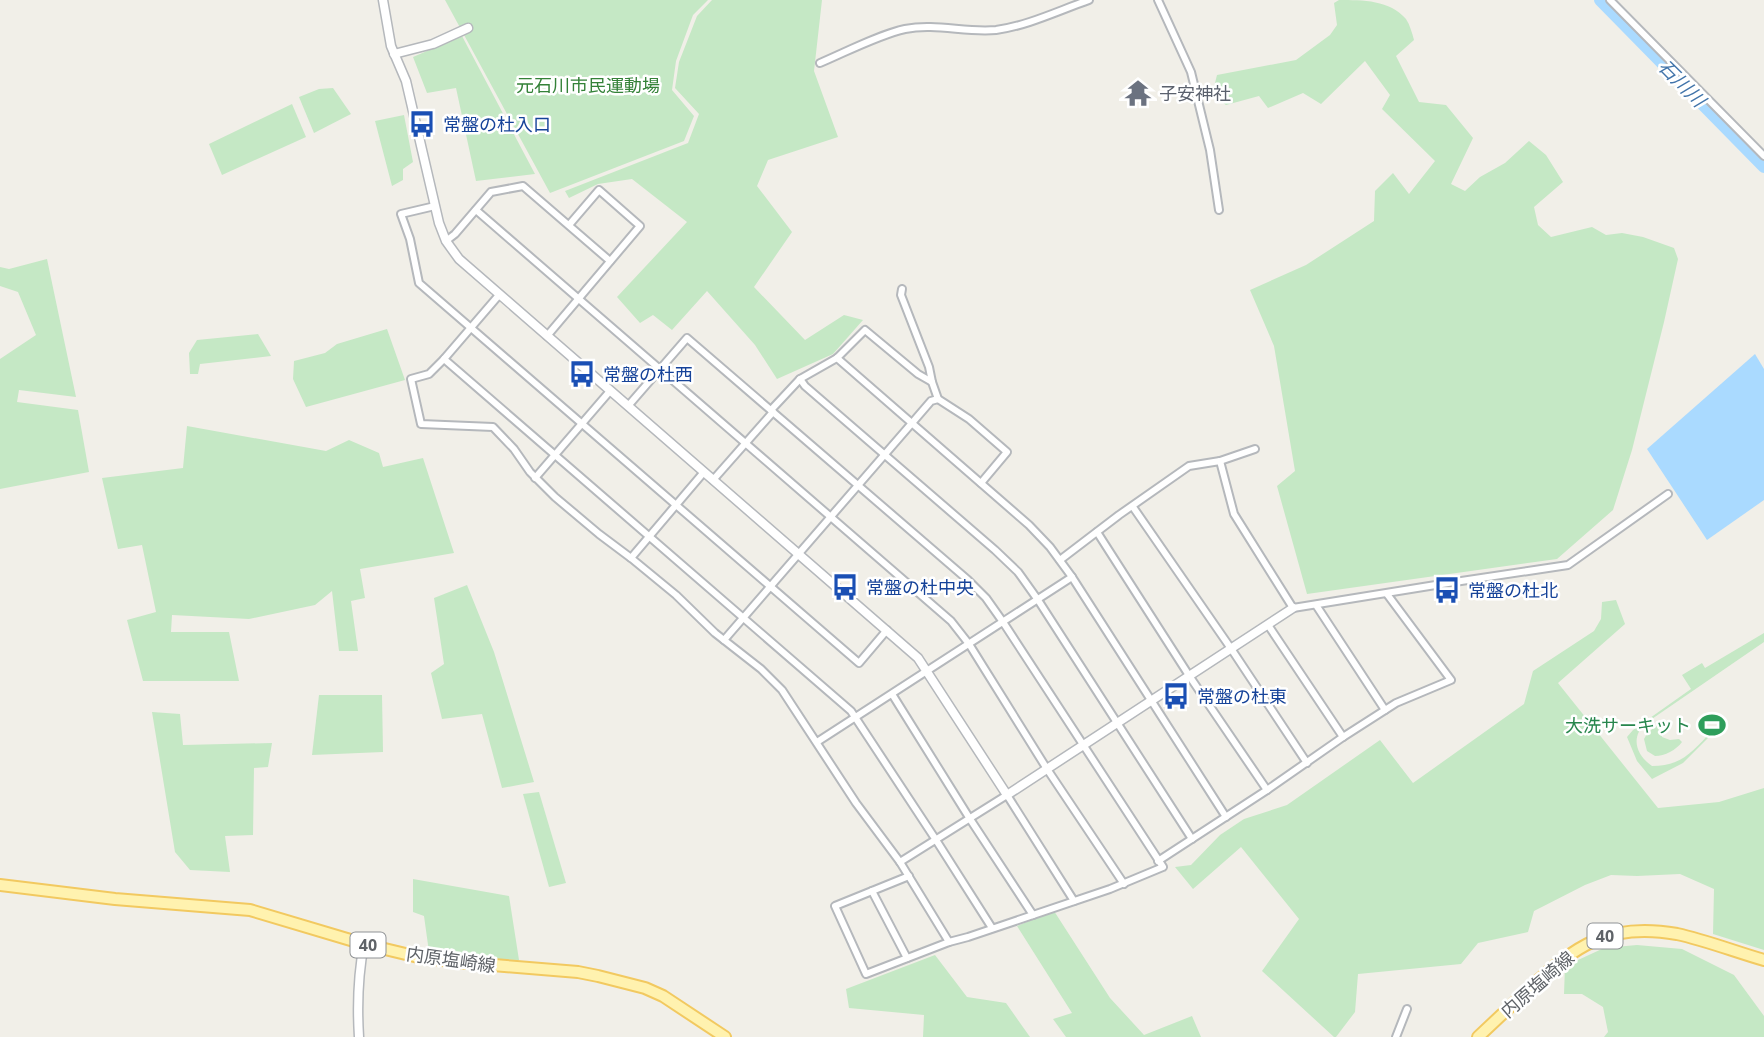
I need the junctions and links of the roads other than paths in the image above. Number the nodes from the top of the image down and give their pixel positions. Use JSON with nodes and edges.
{"nodes":[{"id":1,"x":383,"y":0,"type":"edge"},
{"id":2,"x":1088,"y":0,"type":"edge"},
{"id":3,"x":1158,"y":0,"type":"edge"},
{"id":4,"x":1610,"y":0,"type":"edge"},
{"id":5,"x":468,"y":28,"type":"dead end"},
{"id":6,"x":394,"y":54,"type":"junction"},
{"id":7,"x":820,"y":63,"type":"dead end"},
{"id":8,"x":1764,"y":156,"type":"edge"},
{"id":9,"x":435,"y":206,"type":"junction"},
{"id":10,"x":476,"y":210,"type":"junction"},
{"id":11,"x":1219,"y":210,"type":"dead end"},
{"id":12,"x":569,"y":225,"type":"junction"},
{"id":13,"x":446,"y":241,"type":"junction"},
{"id":14,"x":610,"y":261,"type":"junction"},
{"id":15,"x":902,"y":289,"type":"dead end"},
{"id":16,"x":499,"y":295,"type":"junction"},
{"id":17,"x":578,"y":299,"type":"junction"},
{"id":18,"x":470,"y":329,"type":"junction"},
{"id":19,"x":547,"y":336,"type":"junction"},
{"id":20,"x":837,"y":358,"type":"junction"},
{"id":21,"x":444,"y":359,"type":"junction"},
{"id":22,"x":660,"y":369,"type":"junction"},
{"id":23,"x":800,"y":379,"type":"junction"},
{"id":24,"x":932,"y":382,"type":"junction"},
{"id":25,"x":610,"y":391,"type":"junction"},
{"id":26,"x":938,"y":399,"type":"junction"},
{"id":27,"x":628,"y":406,"type":"junction"},
{"id":28,"x":772,"y":411,"type":"junction"},
{"id":29,"x":912,"y":423,"type":"junction"},
{"id":30,"x":581,"y":425,"type":"junction"},
{"id":31,"x":745,"y":443,"type":"junction"},
{"id":32,"x":1255,"y":449,"type":"dead end"},
{"id":33,"x":554,"y":454,"type":"junction"},
{"id":34,"x":885,"y":454,"type":"junction"},
{"id":35,"x":1220,"y":461,"type":"junction"},
{"id":36,"x":704,"y":472,"type":"junction"},
{"id":37,"x":535,"y":478,"type":"junction"},
{"id":38,"x":713,"y":480,"type":"junction"},
{"id":39,"x":981,"y":483,"type":"junction"},
{"id":40,"x":858,"y":485,"type":"junction"},
{"id":41,"x":1668,"y":494,"type":"dead end"},
{"id":42,"x":676,"y":505,"type":"junction"},
{"id":43,"x":1133,"y":507,"type":"junction"},
{"id":44,"x":831,"y":517,"type":"junction"},
{"id":45,"x":1097,"y":531,"type":"junction"},
{"id":46,"x":649,"y":537,"type":"junction"},
{"id":47,"x":799,"y":554,"type":"junction"},
{"id":48,"x":631,"y":558,"type":"junction"},
{"id":49,"x":1060,"y":560,"type":"junction"},
{"id":50,"x":1072,"y":577,"type":"junction"},
{"id":51,"x":770,"y":587,"type":"junction"},
{"id":52,"x":1387,"y":594,"type":"junction"},
{"id":53,"x":1038,"y":600,"type":"junction"},
{"id":54,"x":1316,"y":606,"type":"junction"},
{"id":55,"x":1293,"y":608,"type":"junction"},
{"id":56,"x":743,"y":618,"type":"junction"},
{"id":57,"x":1003,"y":622,"type":"junction"},
{"id":58,"x":1268,"y":625,"type":"junction"},
{"id":59,"x":887,"y":629,"type":"junction"},
{"id":60,"x":724,"y":640,"type":"junction"},
{"id":61,"x":969,"y":644,"type":"junction"},
{"id":62,"x":1232,"y":650,"type":"junction"},
{"id":63,"x":928,"y":671,"type":"junction"},
{"id":64,"x":1190,"y":677,"type":"junction"},
{"id":65,"x":892,"y":694,"type":"junction"},
{"id":66,"x":1153,"y":701,"type":"junction"},
{"id":67,"x":1385,"y":710,"type":"junction"},
{"id":68,"x":855,"y":718,"type":"junction"},
{"id":69,"x":1117,"y":724,"type":"junction"},
{"id":70,"x":1343,"y":737,"type":"junction"},
{"id":71,"x":817,"y":742,"type":"junction"},
{"id":72,"x":1084,"y":746,"type":"junction"},
{"id":73,"x":1307,"y":763,"type":"junction"},
{"id":74,"x":1047,"y":769,"type":"junction"},
{"id":75,"x":1267,"y":790,"type":"junction"},
{"id":76,"x":1007,"y":795,"type":"junction"},
{"id":77,"x":1226,"y":817,"type":"junction"},
{"id":78,"x":970,"y":819,"type":"junction"},
{"id":79,"x":1192,"y":839,"type":"junction"},
{"id":80,"x":936,"y":840,"type":"junction"},
{"id":81,"x":1158,"y":860,"type":"junction"},
{"id":82,"x":900,"y":862,"type":"junction"},
{"id":83,"x":909,"y":876,"type":"junction"},
{"id":84,"x":1124,"y":884,"type":"junction"},
{"id":85,"x":0,"y":885,"type":"edge"},
{"id":86,"x":873,"y":891,"type":"junction"},
{"id":87,"x":1074,"y":901,"type":"junction"},
{"id":88,"x":1033,"y":915,"type":"junction"},
{"id":89,"x":992,"y":928,"type":"junction"},
{"id":90,"x":949,"y":942,"type":"junction"},
{"id":91,"x":364,"y":944,"type":"junction"},
{"id":92,"x":907,"y":958,"type":"junction"},
{"id":93,"x":1764,"y":960,"type":"edge"},
{"id":94,"x":1407,"y":1009,"type":"dead end"},
{"id":95,"x":359,"y":1037,"type":"edge"},
{"id":96,"x":725,"y":1037,"type":"edge"},
{"id":97,"x":1396,"y":1037,"type":"edge"},
{"id":98,"x":1478,"y":1037,"type":"edge"}],
"edges":[{"from":1,"to":6,"type":"street"},
{"from":2,"to":7,"type":"street"},
{"from":3,"to":11,"type":"street"},
{"from":4,"to":8,"type":"street"},
{"from":5,"to":6,"type":"street"},
{"from":6,"to":9,"type":"street"},
{"from":9,"to":13,"type":"street"},
{"from":9,"to":18,"type":"street"},
{"from":10,"to":12,"type":"street"},
{"from":10,"to":13,"type":"street"},
{"from":10,"to":17,"type":"street"},
{"from":12,"to":14,"type":"street"},
{"from":12,"to":14,"type":"street"},
{"from":13,"to":16,"type":"street"},
{"from":14,"to":17,"type":"street"},
{"from":15,"to":24,"type":"street"},
{"from":16,"to":18,"type":"street"},
{"from":16,"to":19,"type":"street"},
{"from":17,"to":19,"type":"street"},
{"from":17,"to":22,"type":"street"},
{"from":18,"to":21,"type":"street"},
{"from":18,"to":30,"type":"street"},
{"from":19,"to":25,"type":"street"},
{"from":20,"to":23,"type":"street"},
{"from":20,"to":24,"type":"street"},
{"from":20,"to":29,"type":"street"},
{"from":21,"to":33,"type":"street"},
{"from":21,"to":37,"type":"street"},
{"from":22,"to":27,"type":"street"},
{"from":22,"to":28,"type":"street"},
{"from":22,"to":31,"type":"street"},
{"from":23,"to":28,"type":"street"},
{"from":23,"to":34,"type":"street"},
{"from":24,"to":26,"type":"street"},
{"from":25,"to":27,"type":"street"},
{"from":25,"to":30,"type":"street"},
{"from":26,"to":29,"type":"street"},
{"from":26,"to":39,"type":"street"},
{"from":27,"to":36,"type":"street"},
{"from":28,"to":31,"type":"street"},
{"from":28,"to":40,"type":"street"},
{"from":29,"to":34,"type":"street"},
{"from":29,"to":39,"type":"street"},
{"from":30,"to":33,"type":"street"},
{"from":30,"to":42,"type":"street"},
{"from":31,"to":38,"type":"street"},
{"from":31,"to":44,"type":"street"},
{"from":32,"to":35,"type":"street"},
{"from":33,"to":37,"type":"street"},
{"from":33,"to":46,"type":"street"},
{"from":34,"to":40,"type":"street"},
{"from":34,"to":53,"type":"street"},
{"from":35,"to":43,"type":"street"},
{"from":35,"to":55,"type":"street"},
{"from":36,"to":38,"type":"street"},
{"from":36,"to":42,"type":"street"},
{"from":37,"to":48,"type":"street"},
{"from":38,"to":47,"type":"street"},
{"from":39,"to":49,"type":"street"},
{"from":40,"to":44,"type":"street"},
{"from":40,"to":57,"type":"street"},
{"from":41,"to":52,"type":"street"},
{"from":42,"to":46,"type":"street"},
{"from":42,"to":51,"type":"street"},
{"from":43,"to":45,"type":"street"},
{"from":43,"to":62,"type":"street"},
{"from":44,"to":47,"type":"street"},
{"from":44,"to":61,"type":"street"},
{"from":45,"to":49,"type":"street"},
{"from":45,"to":64,"type":"street"},
{"from":46,"to":48,"type":"street"},
{"from":46,"to":56,"type":"street"},
{"from":47,"to":51,"type":"street"},
{"from":47,"to":59,"type":"street"},
{"from":48,"to":60,"type":"street"},
{"from":49,"to":50,"type":"street"},
{"from":50,"to":53,"type":"street"},
{"from":50,"to":66,"type":"street"},
{"from":51,"to":56,"type":"street"},
{"from":51,"to":59,"type":"street"},
{"from":52,"to":54,"type":"street"},
{"from":52,"to":67,"type":"street"},
{"from":53,"to":57,"type":"street"},
{"from":53,"to":69,"type":"street"},
{"from":54,"to":55,"type":"street"},
{"from":54,"to":67,"type":"street"},
{"from":55,"to":58,"type":"street"},
{"from":56,"to":60,"type":"street"},
{"from":56,"to":68,"type":"street"},
{"from":57,"to":61,"type":"street"},
{"from":57,"to":72,"type":"street"},
{"from":58,"to":62,"type":"street"},
{"from":58,"to":70,"type":"street"},
{"from":59,"to":63,"type":"street"},
{"from":60,"to":71,"type":"street"},
{"from":61,"to":63,"type":"street"},
{"from":61,"to":74,"type":"street"},
{"from":62,"to":64,"type":"street"},
{"from":62,"to":73,"type":"street"},
{"from":63,"to":65,"type":"street"},
{"from":63,"to":76,"type":"street"},
{"from":64,"to":66,"type":"street"},
{"from":64,"to":75,"type":"street"},
{"from":65,"to":68,"type":"street"},
{"from":65,"to":78,"type":"street"},
{"from":66,"to":69,"type":"street"},
{"from":66,"to":77,"type":"street"},
{"from":67,"to":70,"type":"street"},
{"from":68,"to":71,"type":"street"},
{"from":68,"to":80,"type":"street"},
{"from":69,"to":72,"type":"street"},
{"from":69,"to":79,"type":"street"},
{"from":70,"to":73,"type":"street"},
{"from":71,"to":82,"type":"street"},
{"from":72,"to":74,"type":"street"},
{"from":72,"to":81,"type":"street"},
{"from":73,"to":75,"type":"street"},
{"from":74,"to":76,"type":"street"},
{"from":74,"to":84,"type":"street"},
{"from":75,"to":77,"type":"street"},
{"from":76,"to":78,"type":"street"},
{"from":76,"to":87,"type":"street"},
{"from":77,"to":79,"type":"street"},
{"from":78,"to":80,"type":"street"},
{"from":78,"to":88,"type":"street"},
{"from":79,"to":81,"type":"street"},
{"from":80,"to":82,"type":"street"},
{"from":80,"to":89,"type":"street"},
{"from":81,"to":84,"type":"street"},
{"from":82,"to":83,"type":"street"},
{"from":83,"to":86,"type":"street"},
{"from":83,"to":90,"type":"street"},
{"from":84,"to":87,"type":"street"},
{"from":85,"to":91,"type":"main road","name":"内原塩崎線","number":"40"},
{"from":86,"to":92,"type":"street"},
{"from":86,"to":92,"type":"street"},
{"from":87,"to":88,"type":"street"},
{"from":88,"to":89,"type":"street"},
{"from":89,"to":90,"type":"street"},
{"from":90,"to":92,"type":"street"},
{"from":91,"to":95,"type":"street"},
{"from":91,"to":96,"type":"main road","name":"内原塩崎線","number":"40"},
{"from":93,"to":98,"type":"main road","name":"内原塩崎線","number":"40"},
{"from":94,"to":97,"type":"street"}]}
